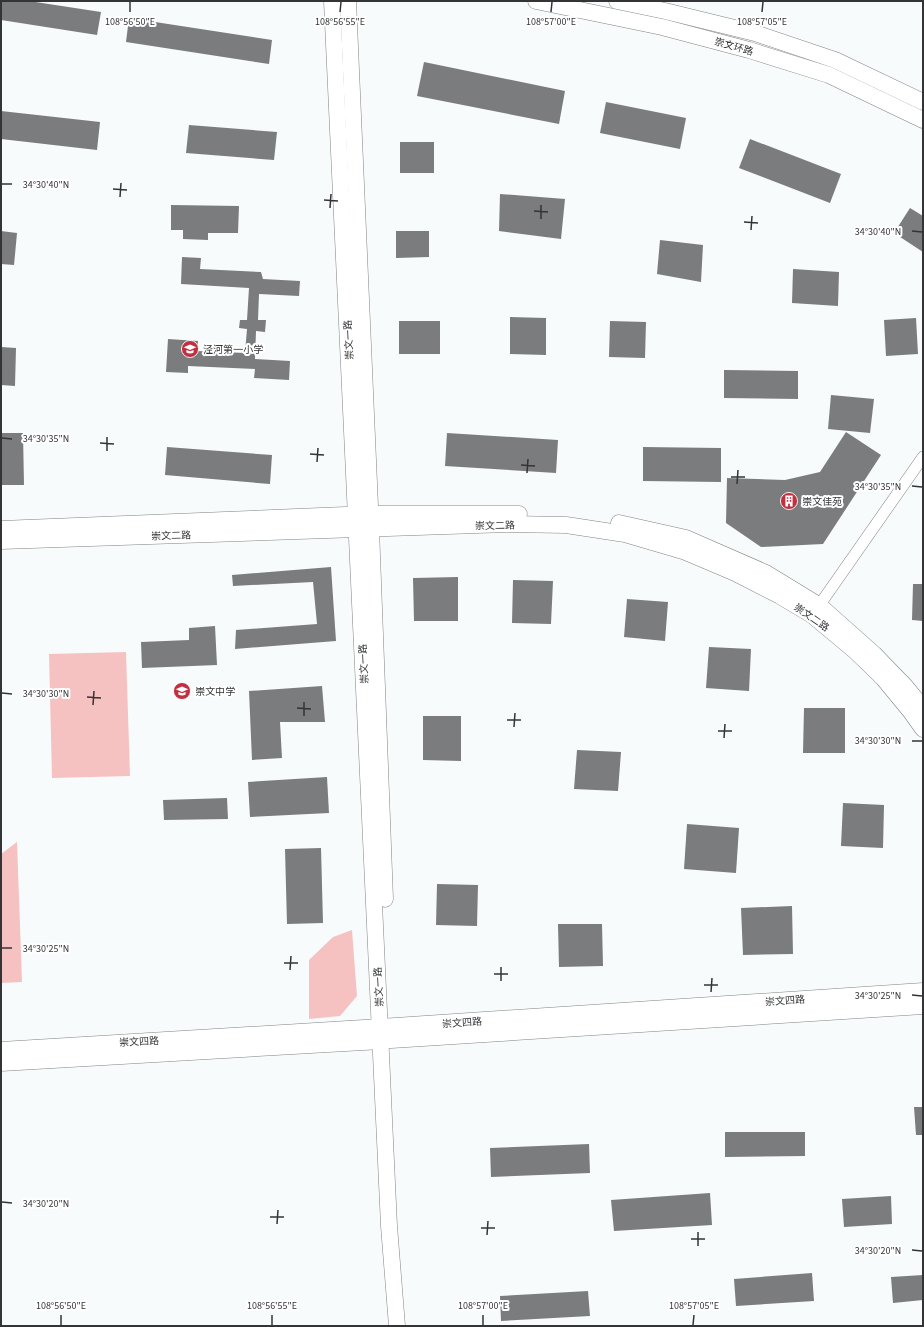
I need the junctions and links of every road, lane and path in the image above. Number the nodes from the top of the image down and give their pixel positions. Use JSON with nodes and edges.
{"nodes":[{"id":1,"x":332,"y":1,"type":"edge"},
{"id":2,"x":348,"y":1,"type":"edge"},
{"id":3,"x":536,"y":1,"type":"edge"},
{"id":4,"x":618,"y":1,"type":"edge"},
{"id":5,"x":923,"y":102,"type":"edge"},
{"id":6,"x":923,"y":120,"type":"edge"},
{"id":7,"x":923,"y":457,"type":"edge"},
{"id":8,"x":363,"y":522,"type":"junction"},
{"id":9,"x":1,"y":529,"type":"edge"},
{"id":10,"x":1,"y":541,"type":"edge"},
{"id":11,"x":816,"y":610,"type":"junction"},
{"id":12,"x":923,"y":708,"type":"edge"},
{"id":13,"x":923,"y":729,"type":"edge"},
{"id":14,"x":923,"y":991,"type":"edge"},
{"id":15,"x":923,"y":1006,"type":"edge"},
{"id":16,"x":385,"y":1034,"type":"junction"},
{"id":17,"x":1,"y":1050,"type":"edge"},
{"id":18,"x":1,"y":1063,"type":"edge"},
{"id":19,"x":398,"y":1326,"type":"edge"},
{"id":20,"x":408,"y":1326,"type":"edge"}],
"edges":[{"from":1,"to":8,"type":"street","name":"崇文一路"},
{"from":2,"to":8,"type":"street","name":"崇文一路"},
{"from":3,"to":6,"type":"street","name":"崇文环路"},
{"from":4,"to":5,"type":"street","name":"崇文环路"},
{"from":7,"to":11,"type":"street"},
{"from":8,"to":9,"type":"street","name":"崇文二路"},
{"from":8,"to":10,"type":"street","name":"崇文二路"},
{"from":8,"to":11,"type":"street","name":"崇文二路"},
{"from":8,"to":16,"type":"street","name":"崇文一路"},
{"from":11,"to":12,"type":"street","name":"崇文二路"},
{"from":11,"to":13,"type":"street","name":"崇文二路"},
{"from":14,"to":16,"type":"street","name":"崇文四路"},
{"from":15,"to":16,"type":"street","name":"崇文四路"},
{"from":16,"to":17,"type":"street","name":"崇文四路"},
{"from":16,"to":18,"type":"street","name":"崇文四路"},
{"from":16,"to":19,"type":"street","name":"崇文一路"},
{"from":16,"to":20,"type":"street","name":"崇文一路"}]}
